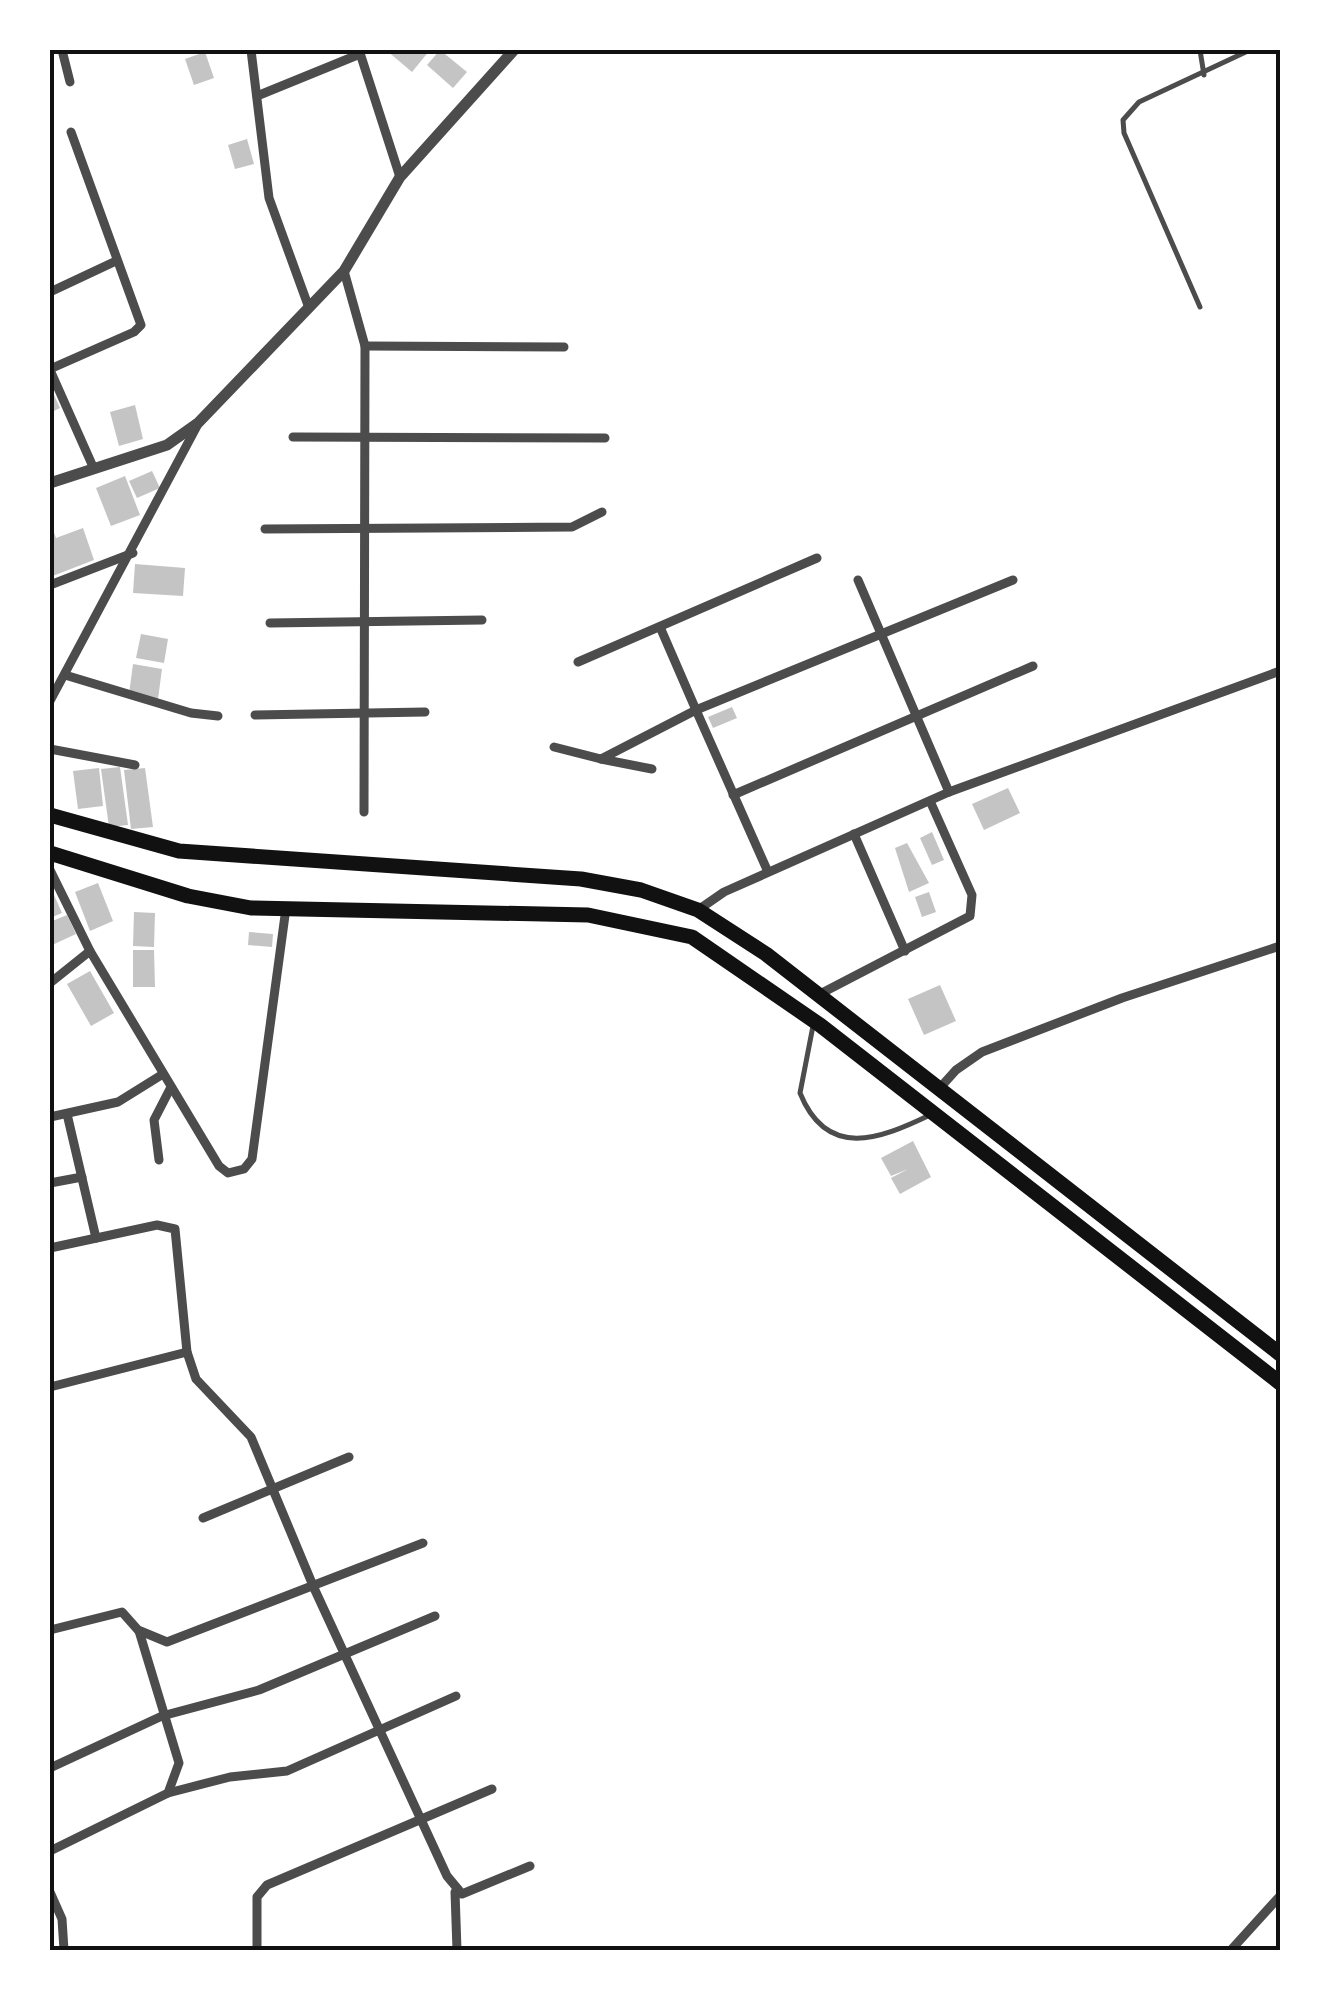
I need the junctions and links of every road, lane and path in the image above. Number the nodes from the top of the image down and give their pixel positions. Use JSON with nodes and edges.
{"nodes":[{"id":1,"x":62,"y":50,"type":"edge"},
{"id":2,"x":251,"y":50,"type":"edge"},
{"id":3,"x":514,"y":50,"type":"edge"},
{"id":4,"x":1200,"y":50,"type":"edge"},
{"id":5,"x":1250,"y":50,"type":"edge"},
{"id":6,"x":359,"y":52,"type":"edge"},
{"id":7,"x":1204,"y":75,"type":"junction"},
{"id":8,"x":70,"y":82,"type":"dead end"},
{"id":9,"x":257,"y":96,"type":"junction"},
{"id":10,"x":72,"y":132,"type":"dead end"},
{"id":11,"x":400,"y":177,"type":"junction"},
{"id":12,"x":116,"y":260,"type":"junction"},
{"id":13,"x":344,"y":271,"type":"junction"},
{"id":14,"x":50,"y":292,"type":"edge"},
{"id":15,"x":1200,"y":307,"type":"dead end"},
{"id":16,"x":310,"y":308,"type":"junction"},
{"id":17,"x":365,"y":346,"type":"junction"},
{"id":18,"x":564,"y":347,"type":"dead end"},
{"id":19,"x":50,"y":370,"type":"edge"},
{"id":20,"x":198,"y":424,"type":"junction"},
{"id":21,"x":366,"y":436,"type":"junction"},
{"id":22,"x":292,"y":437,"type":"dead end"},
{"id":23,"x":605,"y":438,"type":"dead end"},
{"id":24,"x":94,"y":469,"type":"junction"},
{"id":25,"x":50,"y":483,"type":"edge"},
{"id":26,"x":602,"y":512,"type":"dead end"},
{"id":27,"x":365,"y":527,"type":"junction"},
{"id":28,"x":265,"y":530,"type":"dead end"},
{"id":29,"x":133,"y":553,"type":"junction"},
{"id":30,"x":817,"y":558,"type":"dead end"},
{"id":31,"x":858,"y":580,"type":"dead end"},
{"id":32,"x":1013,"y":580,"type":"dead end"},
{"id":33,"x":50,"y":585,"type":"edge"},
{"id":34,"x":365,"y":620,"type":"junction"},
{"id":35,"x":482,"y":620,"type":"dead end"},
{"id":36,"x":270,"y":623,"type":"dead end"},
{"id":37,"x":660,"y":627,"type":"junction"},
{"id":38,"x":883,"y":635,"type":"junction"},
{"id":39,"x":578,"y":662,"type":"dead end"},
{"id":40,"x":1033,"y":666,"type":"dead end"},
{"id":41,"x":1280,"y":671,"type":"edge"},
{"id":42,"x":65,"y":674,"type":"junction"},
{"id":43,"x":50,"y":702,"type":"edge"},
{"id":44,"x":696,"y":710,"type":"junction"},
{"id":45,"x":425,"y":712,"type":"dead end"},
{"id":46,"x":363,"y":714,"type":"junction"},
{"id":47,"x":254,"y":715,"type":"dead end"},
{"id":48,"x":218,"y":716,"type":"dead end"},
{"id":49,"x":916,"y":716,"type":"junction"},
{"id":50,"x":554,"y":747,"type":"dead end"},
{"id":51,"x":50,"y":750,"type":"edge"},
{"id":52,"x":601,"y":759,"type":"junction"},
{"id":53,"x":135,"y":764,"type":"dead end"},
{"id":54,"x":652,"y":769,"type":"dead end"},
{"id":55,"x":949,"y":792,"type":"junction"},
{"id":56,"x":733,"y":795,"type":"junction"},
{"id":57,"x":930,"y":801,"type":"junction"},
{"id":58,"x":364,"y":812,"type":"dead end"},
{"id":59,"x":50,"y":816,"type":"edge"},
{"id":60,"x":854,"y":834,"type":"junction"},
{"id":61,"x":50,"y":854,"type":"edge"},
{"id":62,"x":50,"y":870,"type":"edge"},
{"id":63,"x":768,"y":872,"type":"junction"},
{"id":64,"x":286,"y":908,"type":"junction"},
{"id":65,"x":698,"y":910,"type":"junction"},
{"id":66,"x":1280,"y":946,"type":"edge"},
{"id":67,"x":90,"y":951,"type":"junction"},
{"id":68,"x":905,"y":952,"type":"junction"},
{"id":69,"x":50,"y":984,"type":"edge"},
{"id":70,"x":817,"y":996,"type":"junction"},
{"id":71,"x":814,"y":1021,"type":"junction"},
{"id":72,"x":163,"y":1074,"type":"junction"},
{"id":73,"x":171,"y":1087,"type":"junction"},
{"id":74,"x":938,"y":1090,"type":"junction"},
{"id":75,"x":67,"y":1114,"type":"junction"},
{"id":76,"x":933,"y":1114,"type":"junction"},
{"id":77,"x":50,"y":1117,"type":"edge"},
{"id":78,"x":158,"y":1160,"type":"dead end"},
{"id":79,"x":82,"y":1177,"type":"junction"},
{"id":80,"x":50,"y":1184,"type":"edge"},
{"id":81,"x":96,"y":1238,"type":"junction"},
{"id":82,"x":50,"y":1248,"type":"edge"},
{"id":83,"x":187,"y":1352,"type":"junction"},
{"id":84,"x":1280,"y":1354,"type":"edge"},
{"id":85,"x":1280,"y":1384,"type":"edge"},
{"id":86,"x":50,"y":1388,"type":"edge"},
{"id":87,"x":349,"y":1457,"type":"dead end"},
{"id":88,"x":273,"y":1491,"type":"junction"},
{"id":89,"x":203,"y":1518,"type":"dead end"},
{"id":90,"x":423,"y":1543,"type":"dead end"},
{"id":91,"x":314,"y":1588,"type":"junction"},
{"id":92,"x":436,"y":1616,"type":"dead end"},
{"id":93,"x":50,"y":1630,"type":"edge"},
{"id":94,"x":138,"y":1630,"type":"junction"},
{"id":95,"x":346,"y":1655,"type":"junction"},
{"id":96,"x":456,"y":1696,"type":"dead end"},
{"id":97,"x":162,"y":1716,"type":"junction"},
{"id":98,"x":380,"y":1730,"type":"junction"},
{"id":99,"x":50,"y":1768,"type":"edge"},
{"id":100,"x":492,"y":1789,"type":"dead end"},
{"id":101,"x":168,"y":1793,"type":"junction"},
{"id":102,"x":421,"y":1821,"type":"junction"},
{"id":103,"x":50,"y":1850,"type":"edge"},
{"id":104,"x":530,"y":1866,"type":"dead end"},
{"id":105,"x":50,"y":1892,"type":"edge"},
{"id":106,"x":455,"y":1892,"type":"junction"},
{"id":107,"x":1280,"y":1896,"type":"edge"},
{"id":108,"x":64,"y":1950,"type":"edge"},
{"id":109,"x":257,"y":1950,"type":"edge"},
{"id":110,"x":457,"y":1950,"type":"edge"},
{"id":111,"x":1231,"y":1950,"type":"edge"}],
"edges":[{"from":1,"to":8,"type":"street"},
{"from":2,"to":9,"type":"street"},
{"from":3,"to":11,"type":"street"},
{"from":4,"to":7,"type":"lane"},
{"from":5,"to":7,"type":"lane"},
{"from":6,"to":9,"type":"street"},
{"from":6,"to":11,"type":"street"},
{"from":7,"to":15,"type":"lane"},
{"from":9,"to":16,"type":"street"},
{"from":10,"to":12,"type":"street"},
{"from":11,"to":13,"type":"street"},
{"from":12,"to":14,"type":"street"},
{"from":12,"to":19,"type":"street"},
{"from":13,"to":16,"type":"street"},
{"from":13,"to":17,"type":"street"},
{"from":16,"to":20,"type":"street"},
{"from":17,"to":18,"type":"street"},
{"from":17,"to":21,"type":"street"},
{"from":19,"to":24,"type":"street"},
{"from":20,"to":24,"type":"street"},
{"from":20,"to":29,"type":"street"},
{"from":21,"to":22,"type":"street"},
{"from":21,"to":23,"type":"street"},
{"from":21,"to":27,"type":"street"},
{"from":24,"to":25,"type":"street"},
{"from":26,"to":27,"type":"street"},
{"from":27,"to":28,"type":"street"},
{"from":27,"to":34,"type":"street"},
{"from":29,"to":33,"type":"street"},
{"from":29,"to":42,"type":"street"},
{"from":30,"to":37,"type":"street"},
{"from":31,"to":38,"type":"street"},
{"from":32,"to":38,"type":"street"},
{"from":34,"to":35,"type":"street"},
{"from":34,"to":36,"type":"street"},
{"from":34,"to":46,"type":"street"},
{"from":37,"to":39,"type":"street"},
{"from":37,"to":44,"type":"street"},
{"from":38,"to":44,"type":"street"},
{"from":38,"to":49,"type":"street"},
{"from":40,"to":49,"type":"street"},
{"from":41,"to":55,"type":"street"},
{"from":42,"to":43,"type":"street"},
{"from":42,"to":48,"type":"street"},
{"from":44,"to":52,"type":"street"},
{"from":44,"to":56,"type":"street"},
{"from":45,"to":46,"type":"street"},
{"from":46,"to":47,"type":"street"},
{"from":46,"to":58,"type":"street"},
{"from":49,"to":55,"type":"street"},
{"from":49,"to":56,"type":"street"},
{"from":50,"to":52,"type":"street"},
{"from":51,"to":53,"type":"street"},
{"from":52,"to":54,"type":"street"},
{"from":55,"to":57,"type":"street"},
{"from":56,"to":63,"type":"street"},
{"from":57,"to":60,"type":"street"},
{"from":57,"to":68,"type":"street"},
{"from":59,"to":65,"type":"main road"},
{"from":60,"to":63,"type":"street"},
{"from":60,"to":68,"type":"street"},
{"from":61,"to":64,"type":"main road"},
{"from":62,"to":67,"type":"street"},
{"from":63,"to":65,"type":"street"},
{"from":64,"to":71,"type":"main road"},
{"from":64,"to":73,"type":"street"},
{"from":65,"to":70,"type":"main road"},
{"from":66,"to":74,"type":"street"},
{"from":67,"to":69,"type":"street"},
{"from":67,"to":72,"type":"street"},
{"from":68,"to":70,"type":"street"},
{"from":70,"to":71,"type":"main road"},
{"from":70,"to":74,"type":"main road"},
{"from":71,"to":76,"type":"main road"},
{"from":71,"to":76,"type":"lane"},
{"from":72,"to":73,"type":"street"},
{"from":72,"to":75,"type":"street"},
{"from":73,"to":78,"type":"street"},
{"from":74,"to":84,"type":"main road"},
{"from":75,"to":77,"type":"street"},
{"from":75,"to":79,"type":"street"},
{"from":76,"to":85,"type":"main road"},
{"from":79,"to":80,"type":"street"},
{"from":79,"to":81,"type":"street"},
{"from":81,"to":82,"type":"street"},
{"from":81,"to":83,"type":"street"},
{"from":83,"to":86,"type":"street"},
{"from":83,"to":88,"type":"street"},
{"from":87,"to":88,"type":"street"},
{"from":88,"to":89,"type":"street"},
{"from":88,"to":91,"type":"street"},
{"from":90,"to":91,"type":"street"},
{"from":91,"to":94,"type":"street"},
{"from":91,"to":95,"type":"street"},
{"from":92,"to":95,"type":"street"},
{"from":93,"to":94,"type":"street"},
{"from":94,"to":97,"type":"street"},
{"from":95,"to":97,"type":"street"},
{"from":95,"to":98,"type":"street"},
{"from":96,"to":98,"type":"street"},
{"from":97,"to":99,"type":"street"},
{"from":97,"to":101,"type":"street"},
{"from":98,"to":101,"type":"street"},
{"from":98,"to":102,"type":"street"},
{"from":100,"to":102,"type":"street"},
{"from":101,"to":103,"type":"street"},
{"from":102,"to":106,"type":"street"},
{"from":102,"to":109,"type":"street"},
{"from":104,"to":106,"type":"street"},
{"from":105,"to":108,"type":"street"},
{"from":106,"to":110,"type":"street"},
{"from":107,"to":111,"type":"street"}]}
